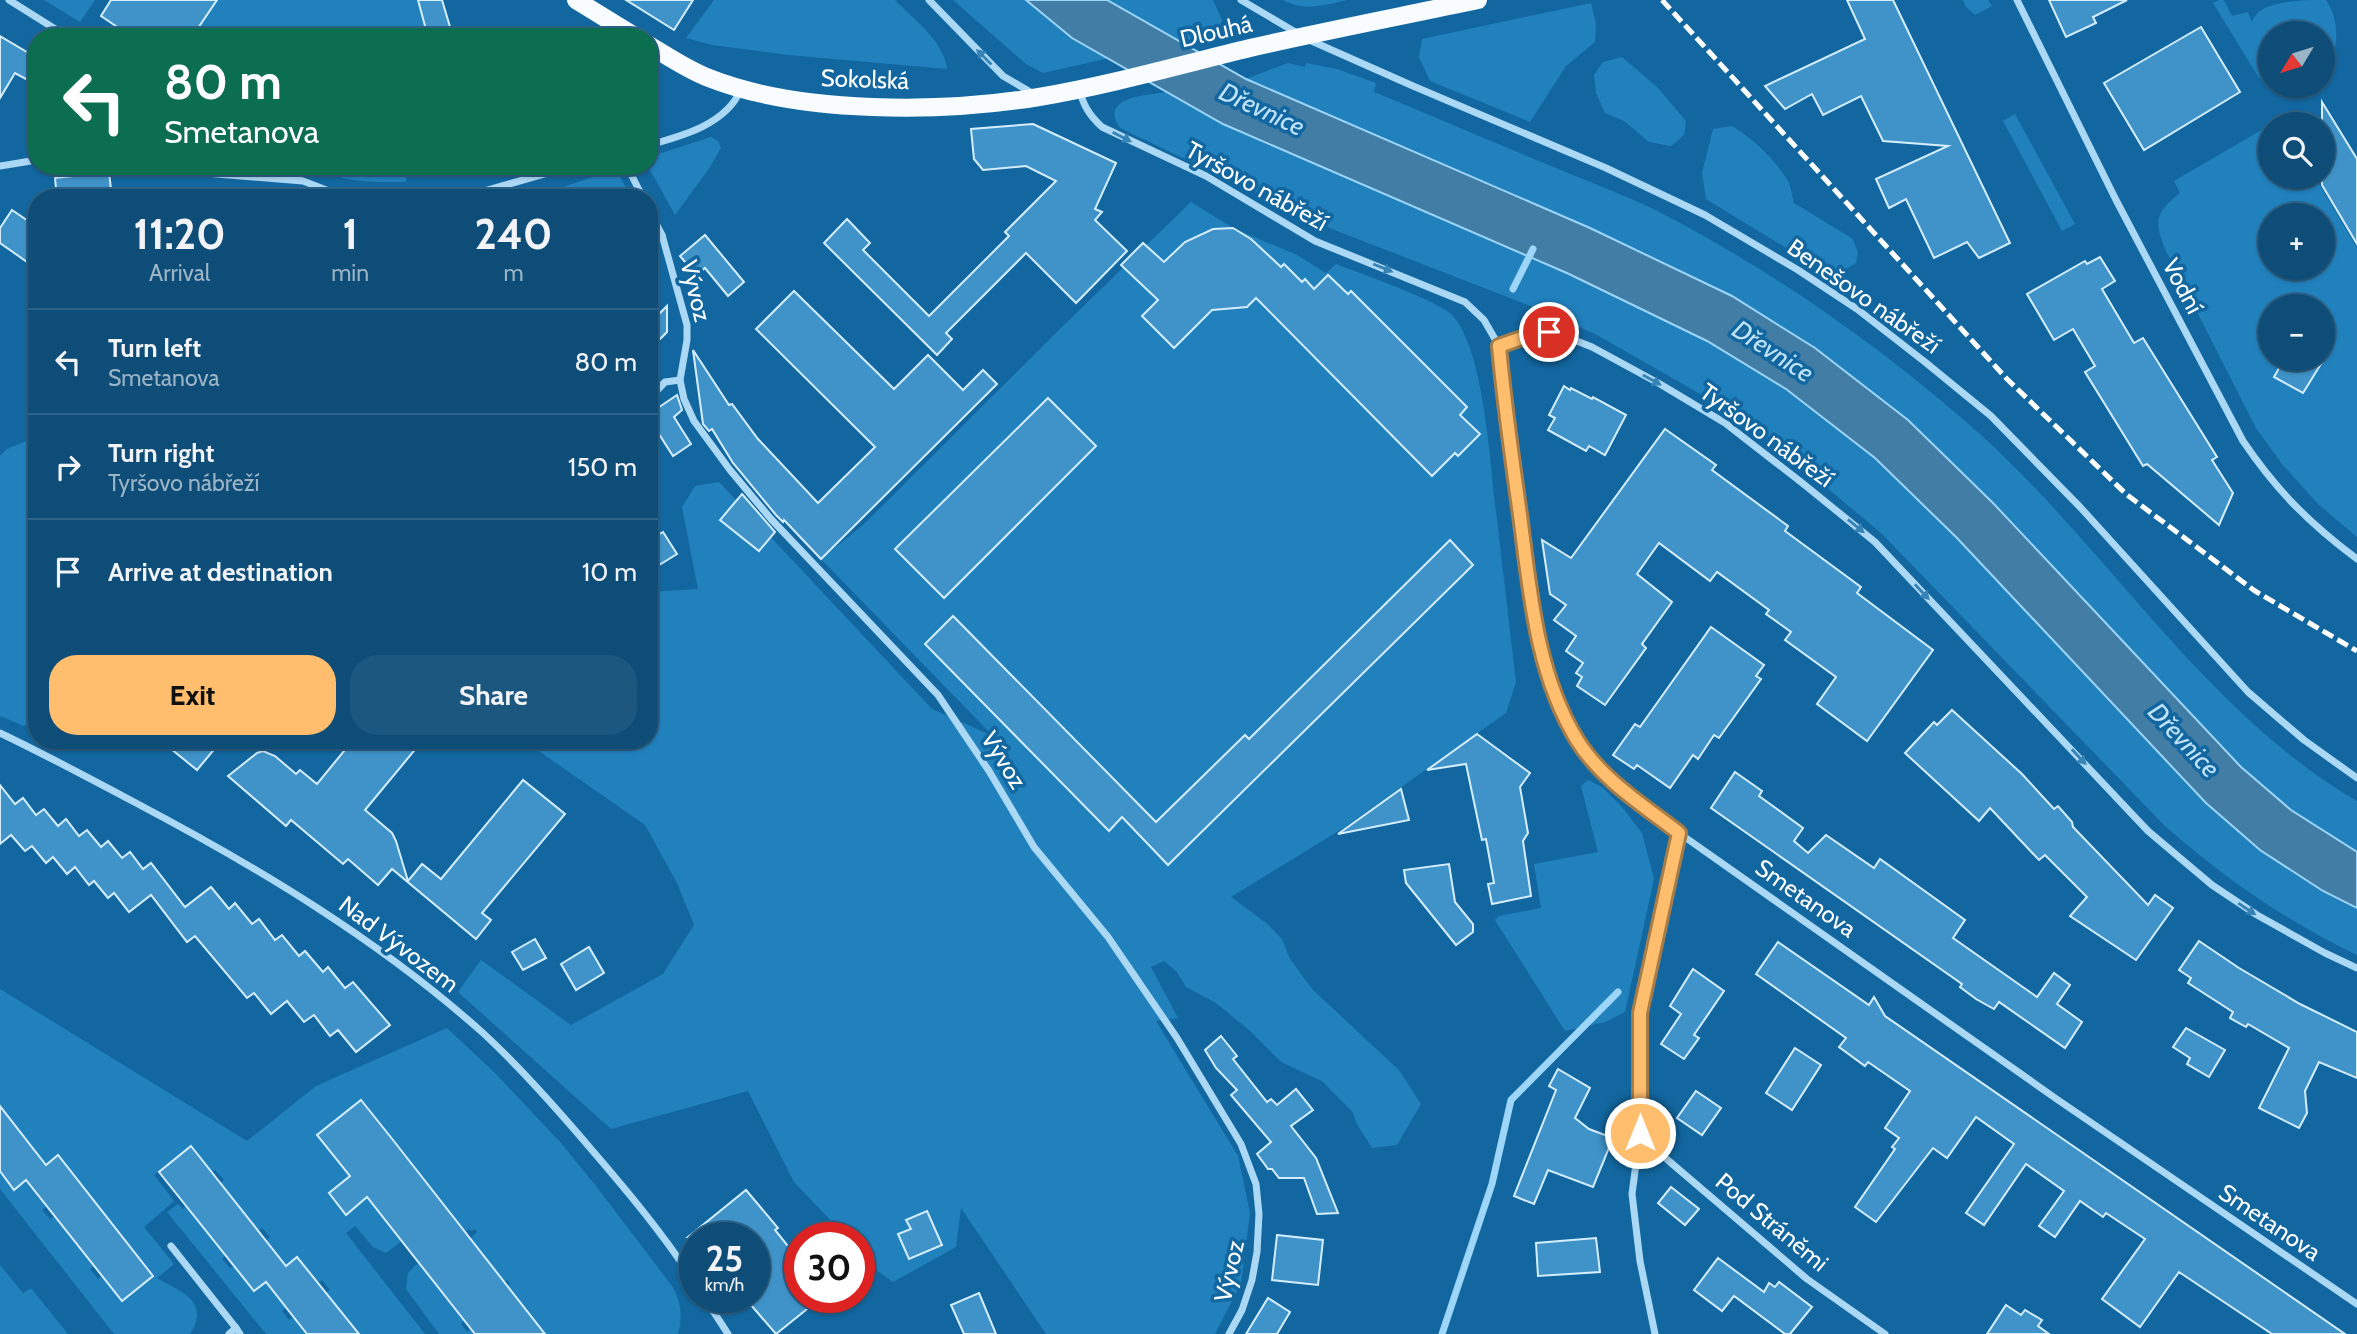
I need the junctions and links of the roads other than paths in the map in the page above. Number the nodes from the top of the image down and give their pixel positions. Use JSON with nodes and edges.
{"nodes":[{"id":1,"x":9,"y":0,"type":"edge"},
{"id":2,"x":576,"y":0,"type":"edge"},
{"id":3,"x":929,"y":0,"type":"edge"},
{"id":4,"x":1241,"y":0,"type":"edge"},
{"id":5,"x":1478,"y":0,"type":"edge"},
{"id":6,"x":2017,"y":0,"type":"edge"},
{"id":7,"x":54,"y":28,"type":"edge"},
{"id":8,"x":621,"y":28,"type":"edge"},
{"id":9,"x":1293,"y":38,"type":"junction"},
{"id":10,"x":658,"y":50,"type":"edge"},
{"id":11,"x":1084,"y":87,"type":"junction"},
{"id":12,"x":741,"y":89,"type":"junction"},
{"id":13,"x":1038,"y":97,"type":"junction"},
{"id":14,"x":658,"y":142,"type":"edge"},
{"id":15,"x":28,"y":161,"type":"edge"},
{"id":16,"x":0,"y":166,"type":"edge"},
{"id":17,"x":228,"y":175,"type":"edge"},
{"id":18,"x":293,"y":175,"type":"edge"},
{"id":19,"x":541,"y":175,"type":"edge"},
{"id":20,"x":303,"y":181,"type":"junction"},
{"id":21,"x":324,"y":189,"type":"edge"},
{"id":22,"x":491,"y":189,"type":"edge"},
{"id":23,"x":658,"y":227,"type":"edge"},
{"id":24,"x":662,"y":235,"type":"junction"},
{"id":25,"x":658,"y":236,"type":"edge"},
{"id":26,"x":1499,"y":346,"type":"junction"},
{"id":27,"x":680,"y":380,"type":"junction"},
{"id":28,"x":658,"y":389,"type":"edge"},
{"id":29,"x":2357,"y":559,"type":"edge"},
{"id":30,"x":0,"y":733,"type":"edge"},
{"id":31,"x":28,"y":747,"type":"edge"},
{"id":32,"x":33,"y":749,"type":"edge"},
{"id":33,"x":2357,"y":778,"type":"edge"},
{"id":34,"x":1679,"y":833,"type":"junction"},
{"id":35,"x":2357,"y":968,"type":"edge"},
{"id":36,"x":1640,"y":1133,"type":"junction"},
{"id":37,"x":171,"y":1246,"type":"dead end"},
{"id":38,"x":679,"y":1261,"type":"edge"},
{"id":39,"x":2357,"y":1304,"type":"edge"},
{"id":40,"x":715,"y":1313,"type":"edge"},
{"id":41,"x":238,"y":1331,"type":"edge"},
{"id":42,"x":229,"y":1334,"type":"edge"},
{"id":43,"x":729,"y":1334,"type":"edge"},
{"id":44,"x":1229,"y":1334,"type":"edge"},
{"id":45,"x":1655,"y":1334,"type":"edge"},
{"id":46,"x":1885,"y":1334,"type":"edge"}],
"edges":[{"from":1,"to":7,"type":"street"},
{"from":2,"to":8,"type":"main road"},
{"from":13,"to":3,"type":"street","one_way":true},
{"from":4,"to":9,"type":"street","name":"Benešovo nábřeží"},
{"from":5,"to":9,"type":"main road","name":"Dlouhá"},
{"from":6,"to":29,"type":"street","name":"Vodní"},
{"from":9,"to":11,"type":"main road","name":"Dlouhá"},
{"from":9,"to":33,"type":"street","name":"Benešovo nábřeží"},
{"from":10,"to":12,"type":"main road","name":"Sokolská"},
{"from":11,"to":13,"type":"main road","name":"Sokolská"},
{"from":11,"to":26,"type":"street","name":"Tyršovo nábřeží","one_way":true},
{"from":12,"to":13,"type":"main road","name":"Sokolská"},
{"from":12,"to":14,"type":"street"},
{"from":15,"to":16,"type":"street"},
{"from":17,"to":20,"type":"street"},
{"from":18,"to":20,"type":"street"},
{"from":19,"to":22,"type":"street"},
{"from":20,"to":21,"type":"street"},
{"from":23,"to":24,"type":"street","name":"Vývoz"},
{"from":24,"to":25,"type":"street"},
{"from":24,"to":27,"type":"street","name":"Vývoz"},
{"from":26,"to":34,"type":"street","name":"Smetanova"},
{"from":26,"to":35,"type":"street","name":"Tyršovo nábřeží","one_way":true},
{"from":27,"to":28,"type":"street"},
{"from":27,"to":44,"type":"street","name":"Vývoz"},
{"from":30,"to":31,"type":"street","name":"Nad Vývozem"},
{"from":32,"to":38,"type":"street","name":"Nad Vývozem"},
{"from":34,"to":36,"type":"street"},
{"from":34,"to":39,"type":"street","name":"Smetanova"},
{"from":36,"to":45,"type":"street"},
{"from":36,"to":46,"type":"street","name":"Pod Stráněmi"},
{"from":37,"to":41,"type":"street"},
{"from":40,"to":43,"type":"street"},
{"from":41,"to":42,"type":"street"}]}
